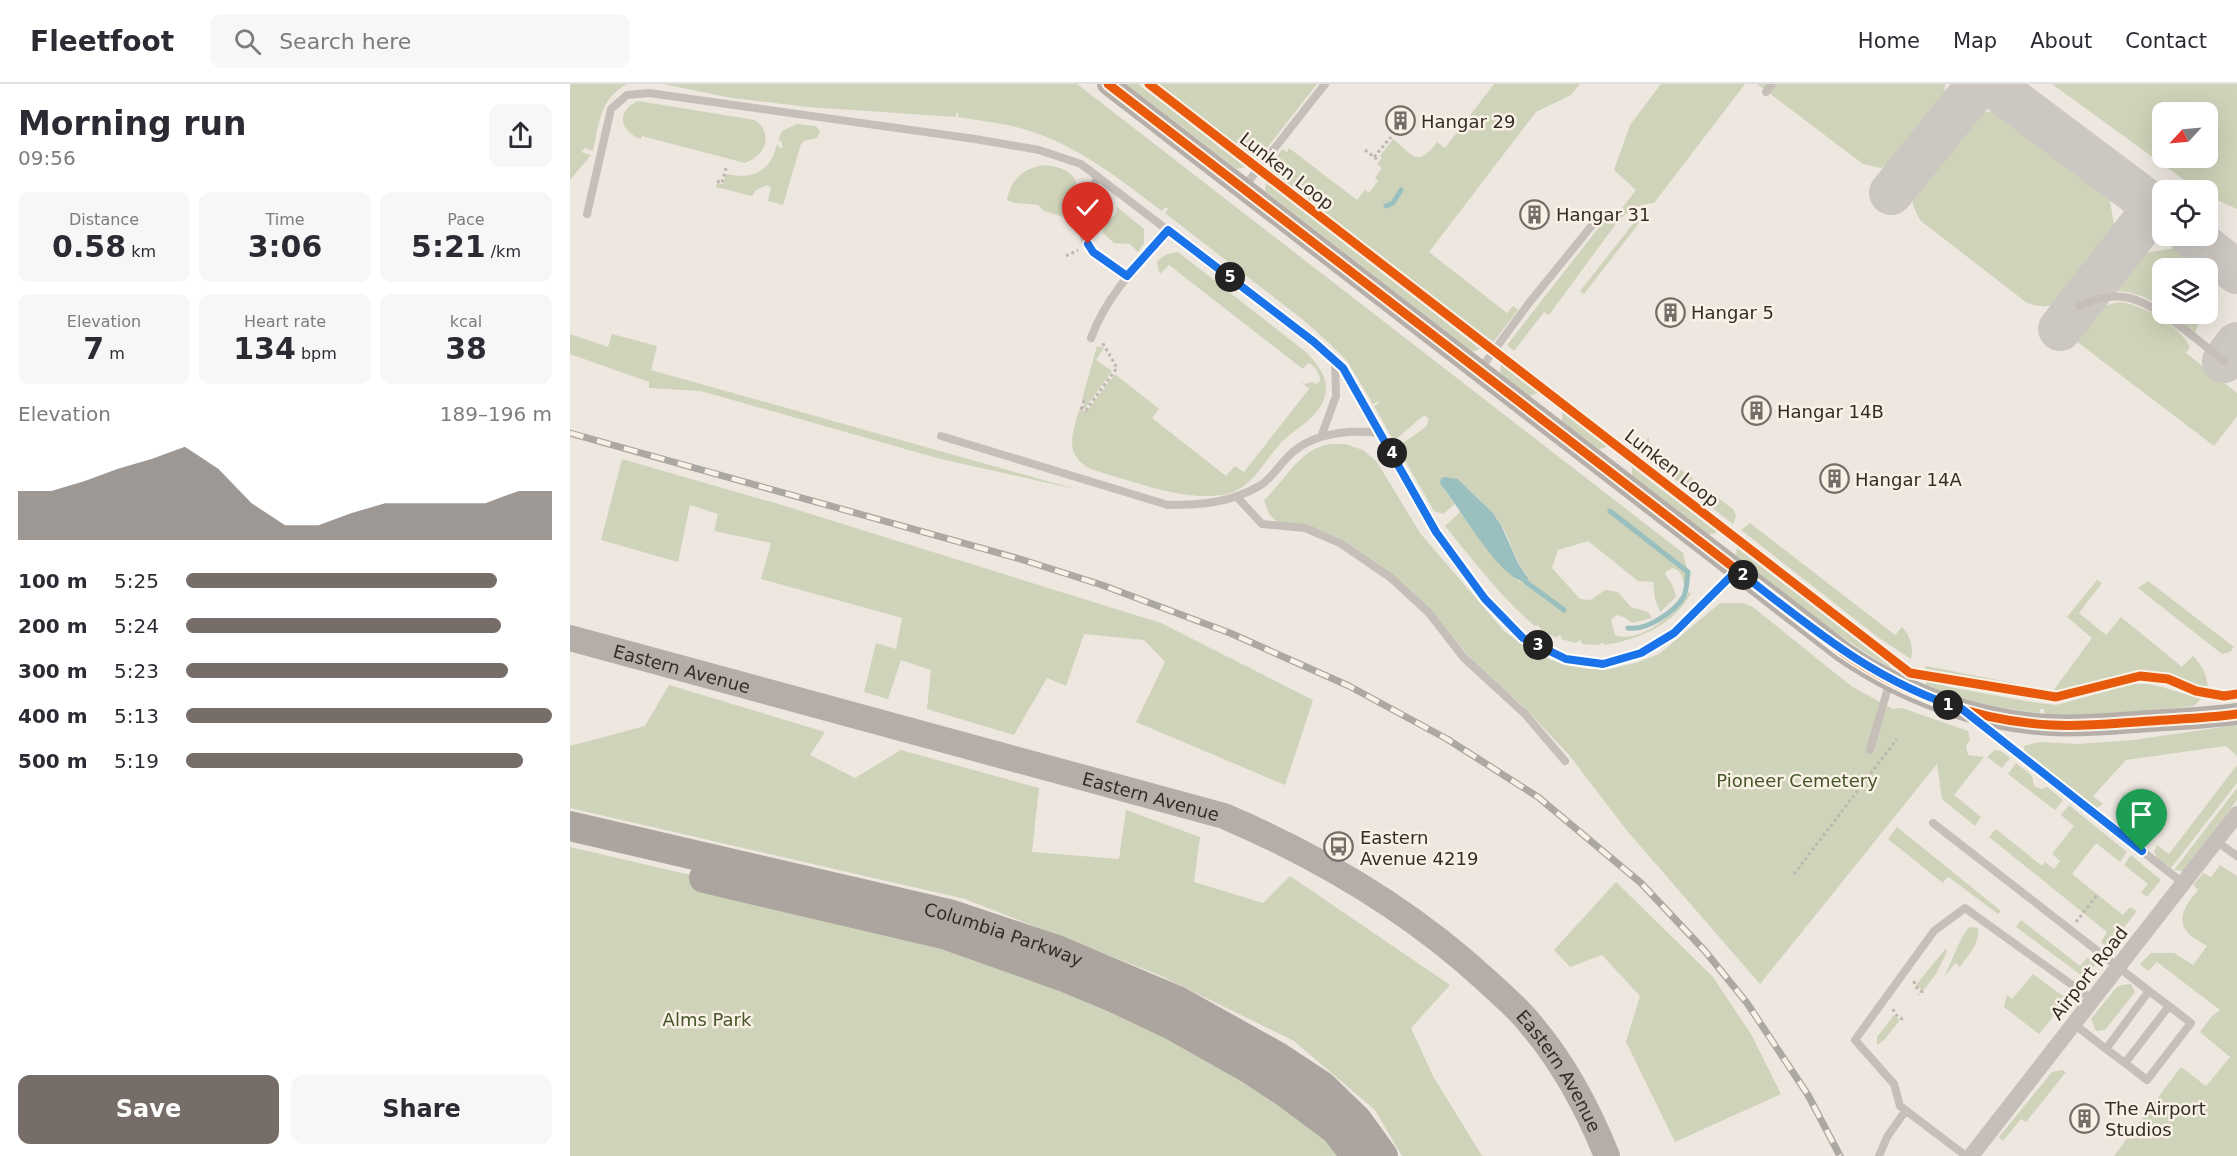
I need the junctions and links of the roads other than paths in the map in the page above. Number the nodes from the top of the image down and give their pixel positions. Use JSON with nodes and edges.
{"nodes":[{"id":1,"x":1108,"y":84,"type":"edge"},
{"id":2,"x":1324,"y":84,"type":"edge"},
{"id":3,"x":1772,"y":84,"type":"edge"},
{"id":4,"x":1766,"y":92,"type":"dead end"},
{"id":5,"x":1097,"y":177,"type":"junction"},
{"id":6,"x":1243,"y":189,"type":"junction"},
{"id":7,"x":1602,"y":213,"type":"dead end"},
{"id":8,"x":587,"y":214,"type":"dead end"},
{"id":9,"x":1168,"y":230,"type":"junction"},
{"id":10,"x":1127,"y":276,"type":"junction"},
{"id":11,"x":2079,"y":306,"type":"dead end"},
{"id":12,"x":1091,"y":338,"type":"dead end"},
{"id":13,"x":1335,"y":360,"type":"junction"},
{"id":14,"x":2224,"y":361,"type":"dead end"},
{"id":15,"x":1478,"y":371,"type":"junction"},
{"id":16,"x":1380,"y":433,"type":"junction"},
{"id":17,"x":941,"y":435,"type":"dead end"},
{"id":18,"x":1321,"y":436,"type":"junction"},
{"id":19,"x":1237,"y":497,"type":"junction"},
{"id":20,"x":1737,"y":570,"type":"junction"},
{"id":21,"x":570,"y":638,"type":"edge"},
{"id":22,"x":1890,"y":681,"type":"junction"},
{"id":23,"x":1962,"y":709,"type":"junction"},
{"id":24,"x":2237,"y":714,"type":"edge"},
{"id":25,"x":1870,"y":750,"type":"dead end"},
{"id":26,"x":1565,"y":761,"type":"dead end"},
{"id":27,"x":2237,"y":814,"type":"edge"},
{"id":28,"x":1933,"y":823,"type":"dead end"},
{"id":29,"x":570,"y":826,"type":"edge"},
{"id":30,"x":2216,"y":841,"type":"junction"},
{"id":31,"x":570,"y":847,"type":"edge"},
{"id":32,"x":2237,"y":856,"type":"edge"},
{"id":33,"x":2183,"y":883,"type":"junction"},
{"id":34,"x":2117,"y":967,"type":"junction"},
{"id":35,"x":2149,"y":991,"type":"junction"},
{"id":36,"x":2093,"y":999,"type":"junction"},
{"id":37,"x":2169,"y":1006,"type":"junction"},
{"id":38,"x":2074,"y":1024,"type":"junction"},
{"id":39,"x":2106,"y":1049,"type":"junction"},
{"id":40,"x":2125,"y":1063,"type":"junction"},
{"id":41,"x":1906,"y":1110,"type":"junction"},
{"id":42,"x":1356,"y":1156,"type":"edge"},
{"id":43,"x":1383,"y":1156,"type":"edge"},
{"id":44,"x":1607,"y":1156,"type":"edge"},
{"id":45,"x":1879,"y":1156,"type":"edge"},
{"id":46,"x":1966,"y":1156,"type":"edge"},
{"id":47,"x":1971,"y":1156,"type":"edge"}],
"edges":[{"from":1,"to":6,"type":"street"},
{"from":2,"to":6,"type":"lane"},
{"from":3,"to":4,"type":"lane"},
{"from":5,"to":8,"type":"lane"},
{"from":5,"to":9,"type":"lane"},
{"from":5,"to":10,"type":"lane"},
{"from":6,"to":15,"type":"street"},
{"from":7,"to":15,"type":"lane"},
{"from":9,"to":10,"type":"lane"},
{"from":9,"to":13,"type":"lane"},
{"from":10,"to":12,"type":"lane"},
{"from":11,"to":14,"type":"lane"},
{"from":13,"to":16,"type":"lane"},
{"from":13,"to":18,"type":"lane"},
{"from":15,"to":20,"type":"street"},
{"from":16,"to":18,"type":"lane"},
{"from":16,"to":20,"type":"lane"},
{"from":17,"to":19,"type":"lane"},
{"from":18,"to":19,"type":"lane"},
{"from":19,"to":26,"type":"lane"},
{"from":20,"to":22,"type":"street"},
{"from":21,"to":44,"type":"main road","name":"Eastern Avenue"},
{"from":22,"to":23,"type":"street"},
{"from":22,"to":25,"type":"lane"},
{"from":23,"to":24,"type":"street"},
{"from":23,"to":33,"type":"lane"},
{"from":27,"to":30,"type":"street","name":"Airport Road"},
{"from":28,"to":34,"type":"lane"},
{"from":29,"to":43,"type":"highway","name":"Columbia Parkway"},
{"from":30,"to":32,"type":"lane"},
{"from":30,"to":33,"type":"street","name":"Airport Road"},
{"from":31,"to":42,"type":"highway","name":"Columbia Parkway"},
{"from":33,"to":34,"type":"street","name":"Airport Road"},
{"from":34,"to":35,"type":"lane"},
{"from":34,"to":36,"type":"street","name":"Airport Road"},
{"from":35,"to":37,"type":"lane"},
{"from":35,"to":39,"type":"lane"},
{"from":36,"to":38,"type":"street","name":"Airport Road"},
{"from":36,"to":41,"type":"lane"},
{"from":37,"to":40,"type":"lane"},
{"from":37,"to":40,"type":"lane"},
{"from":38,"to":39,"type":"lane"},
{"from":38,"to":47,"type":"street","name":"Airport Road"},
{"from":39,"to":40,"type":"lane"},
{"from":41,"to":45,"type":"lane"},
{"from":41,"to":46,"type":"lane"}]}
